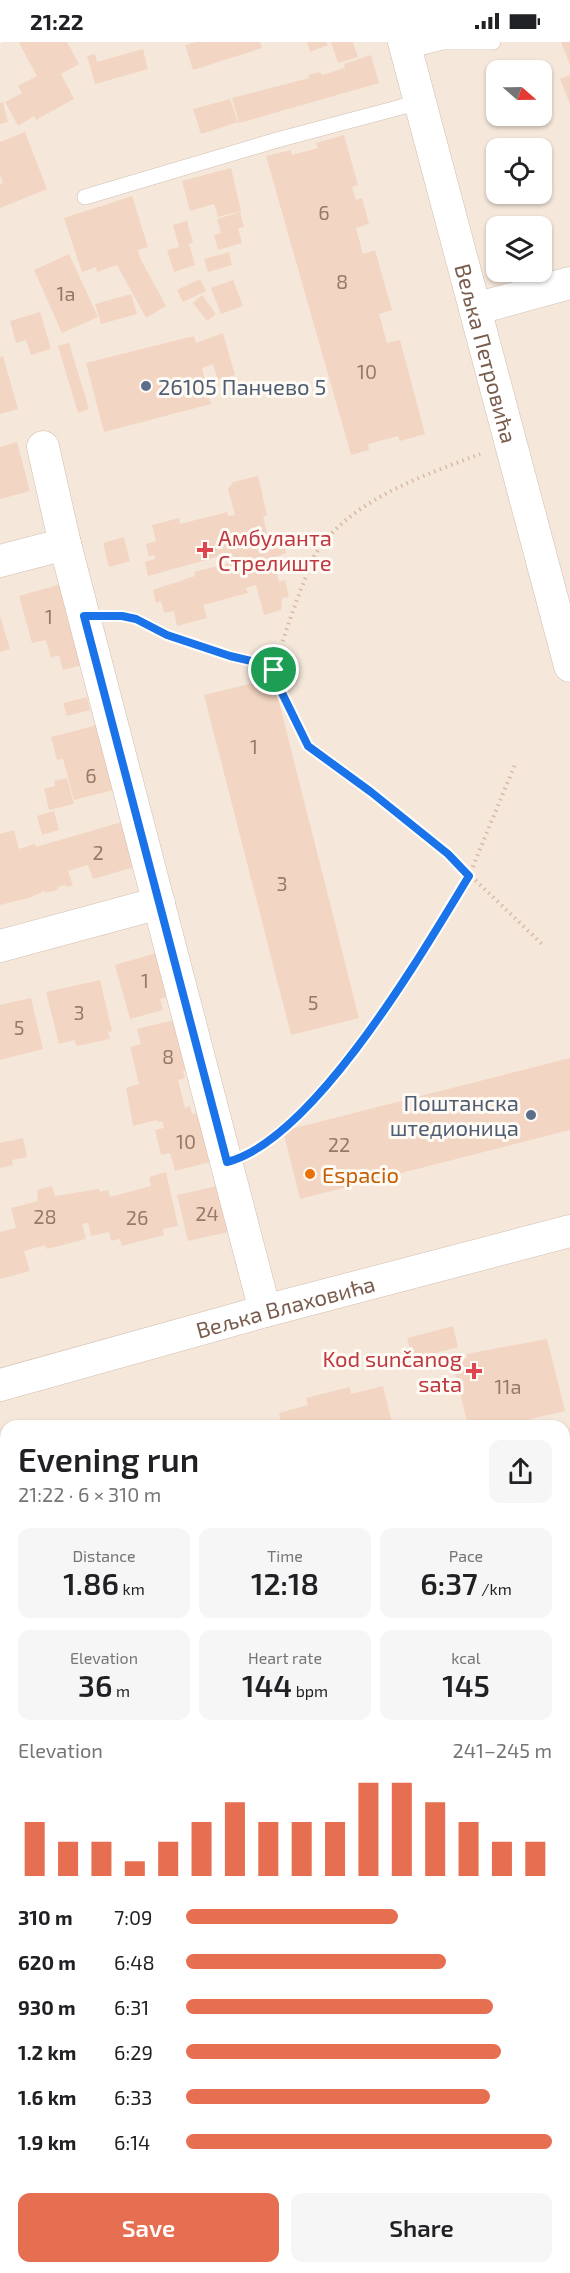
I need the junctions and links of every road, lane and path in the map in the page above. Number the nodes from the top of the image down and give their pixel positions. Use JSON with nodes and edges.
{"nodes":[{"id":1,"x":493,"y":42,"type":"edge"},
{"id":2,"x":406,"y":46,"type":"edge"},
{"id":3,"x":420,"y":102,"type":"junction"},
{"id":4,"x":85,"y":197,"type":"dead end"},
{"id":5,"x":570,"y":283,"type":"edge"},
{"id":6,"x":475,"y":309,"type":"junction"},
{"id":7,"x":510,"y":442,"type":"junction"},
{"id":8,"x":44,"y":447,"type":"dead end"},
{"id":9,"x":65,"y":544,"type":"junction"},
{"id":10,"x":0,"y":561,"type":"edge"},
{"id":11,"x":84,"y":616,"type":"junction"},
{"id":12,"x":570,"y":666,"type":"edge"},
{"id":13,"x":274,"y":670,"type":"junction"},
{"id":14,"x":516,"y":762,"type":"dead end"},
{"id":15,"x":469,"y":876,"type":"junction"},
{"id":16,"x":159,"y":903,"type":"junction"},
{"id":17,"x":543,"y":945,"type":"dead end"},
{"id":18,"x":0,"y":946,"type":"edge"},
{"id":19,"x":227,"y":1162,"type":"junction"},
{"id":20,"x":570,"y":1232,"type":"edge"},
{"id":21,"x":265,"y":1311,"type":"junction"},
{"id":22,"x":0,"y":1385,"type":"edge"}],
"edges":[{"from":1,"to":2,"type":"lane"},
{"from":2,"to":3,"type":"street","name":"Вељка Петровића"},
{"from":3,"to":4,"type":"lane"},
{"from":3,"to":6,"type":"street","name":"Вељка Петровића"},
{"from":5,"to":6,"type":"street"},
{"from":6,"to":7,"type":"street","name":"Вељка Петровића"},
{"from":7,"to":12,"type":"street","name":"Вељка Петровића"},
{"from":7,"to":13,"type":"path"},
{"from":8,"to":9,"type":"street"},
{"from":9,"to":10,"type":"street"},
{"from":9,"to":11,"type":"street"},
{"from":11,"to":13,"type":"path"},
{"from":11,"to":16,"type":"street"},
{"from":13,"to":15,"type":"path"},
{"from":14,"to":15,"type":"path"},
{"from":15,"to":17,"type":"path"},
{"from":15,"to":19,"type":"path"},
{"from":16,"to":18,"type":"street"},
{"from":16,"to":19,"type":"street"},
{"from":19,"to":21,"type":"street"},
{"from":20,"to":21,"type":"street","name":"Вељка Влаховића"},
{"from":21,"to":22,"type":"street","name":"Вељка Влаховића"}]}
